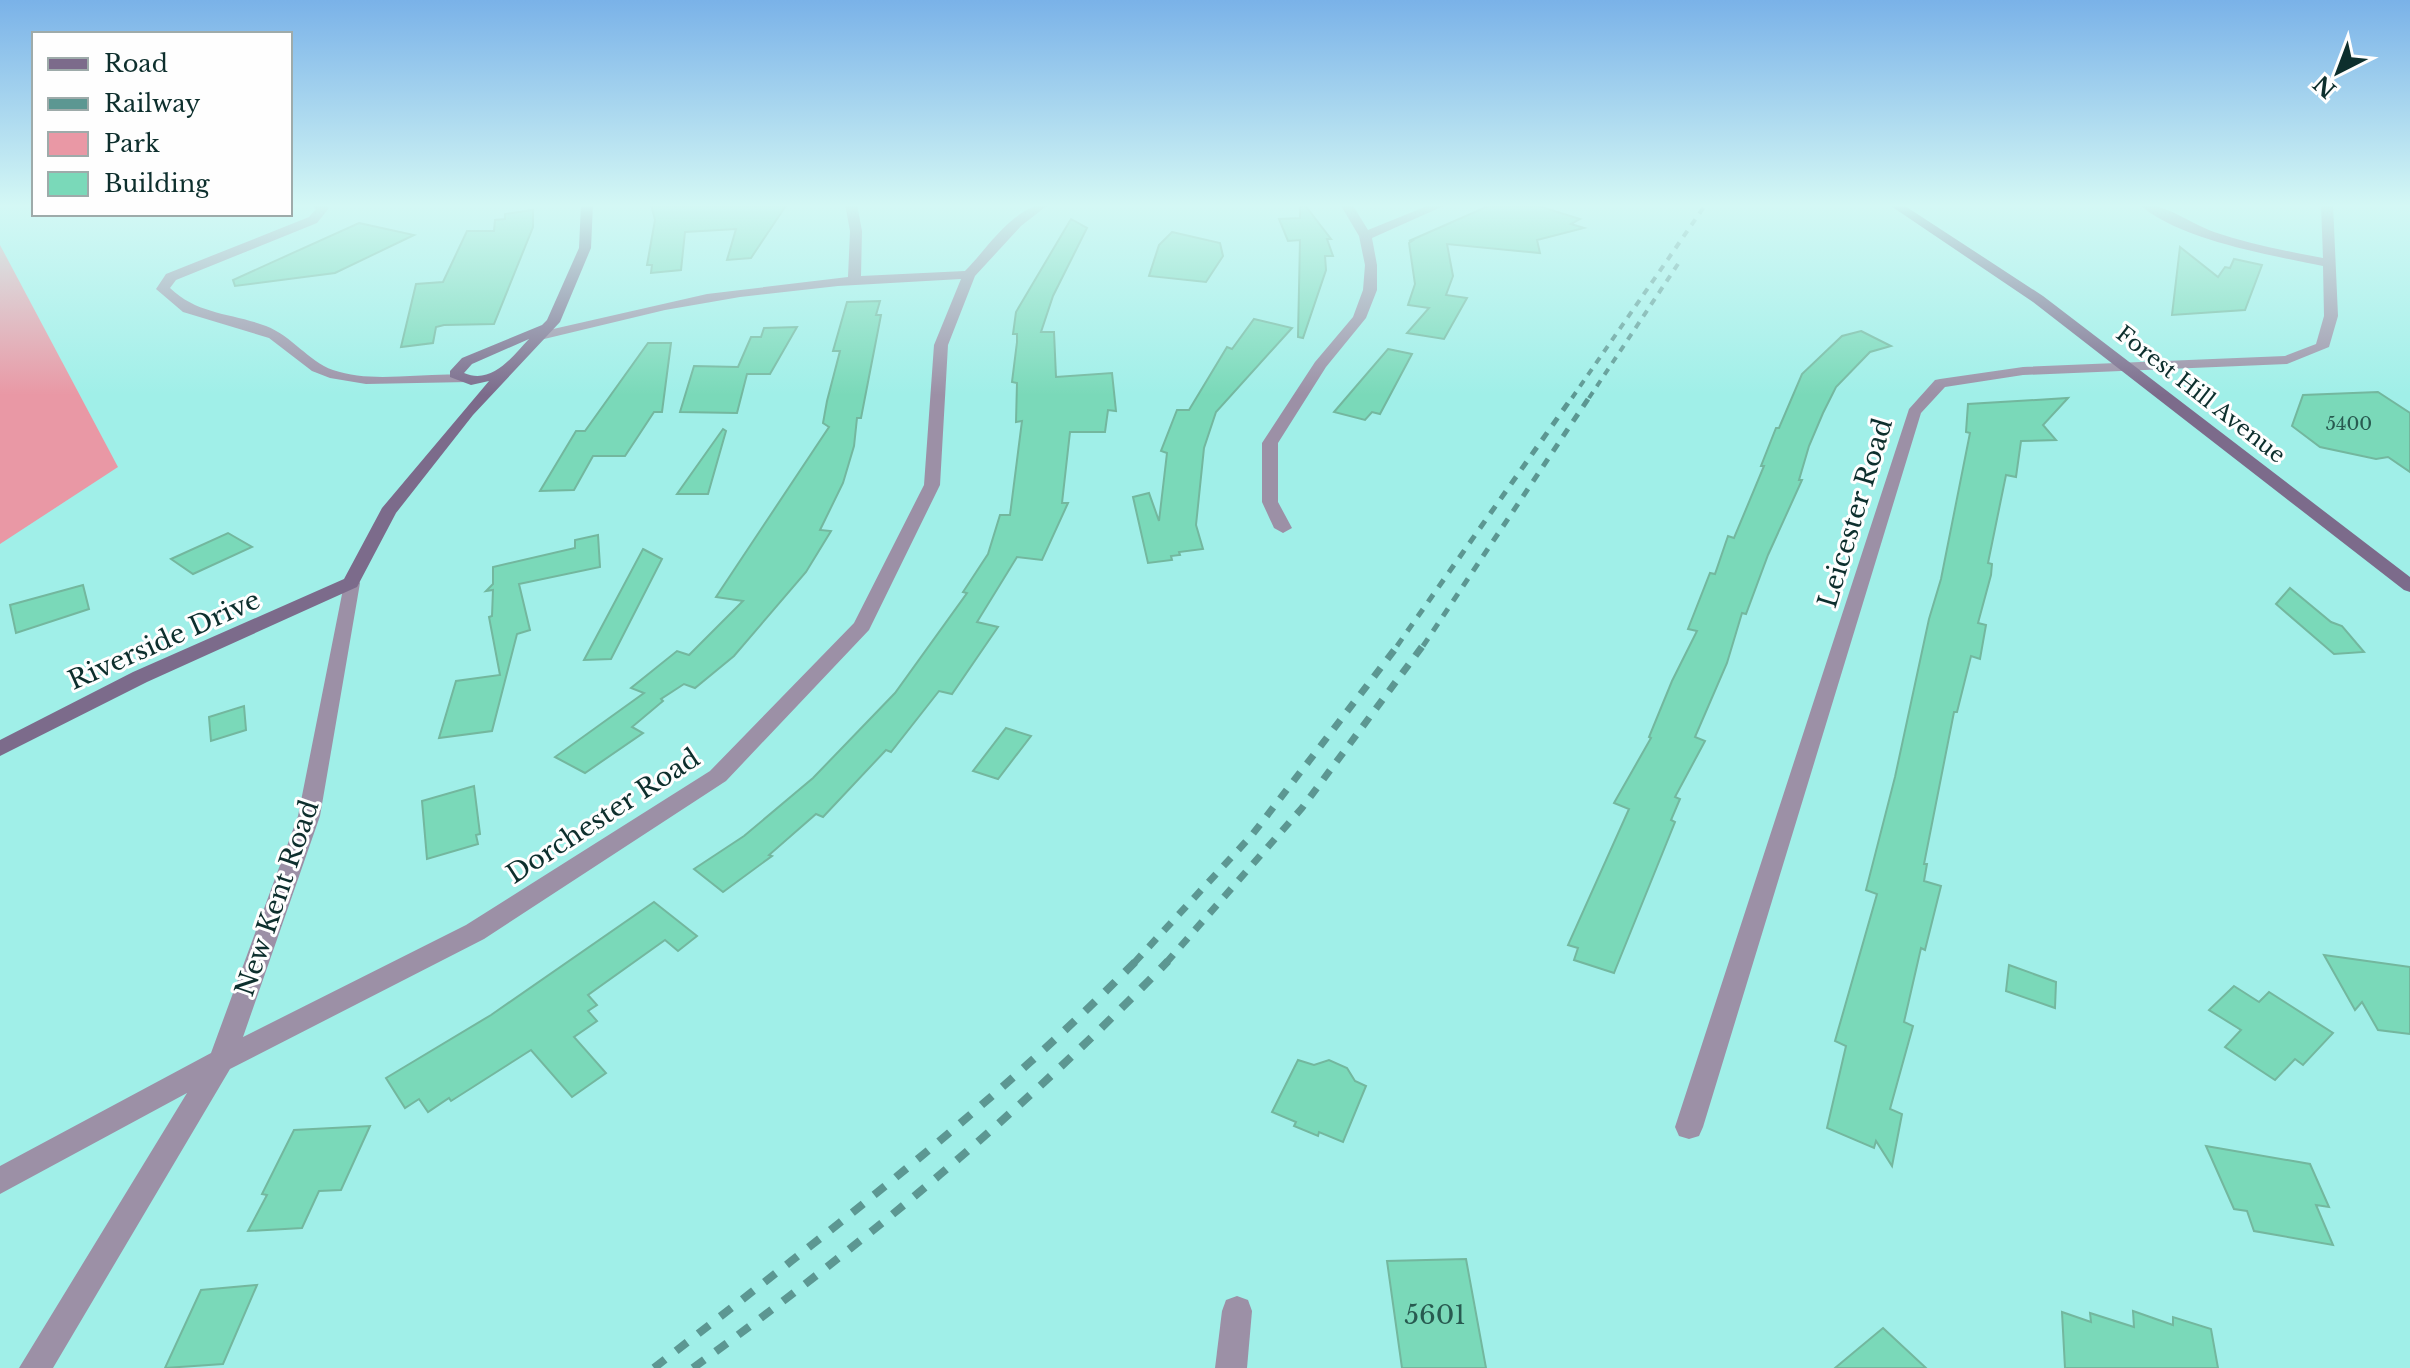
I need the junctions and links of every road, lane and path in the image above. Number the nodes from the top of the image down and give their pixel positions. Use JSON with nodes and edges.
{"nodes":[{"id":1,"x":194,"y":268,"type":"edge"},
{"id":2,"x":576,"y":268,"type":"edge"},
{"id":3,"x":854,"y":268,"type":"edge"},
{"id":4,"x":976,"y":268,"type":"edge"},
{"id":5,"x":1371,"y":268,"type":"edge"},
{"id":6,"x":1992,"y":268,"type":"edge"},
{"id":7,"x":2328,"y":268,"type":"edge"},
{"id":8,"x":969,"y":275,"type":"junction"},
{"id":9,"x":854,"y":279,"type":"junction"},
{"id":10,"x":553,"y":322,"type":"junction"},
{"id":11,"x":540,"y":336,"type":"junction"},
{"id":12,"x":471,"y":360,"type":"junction"},
{"id":13,"x":2124,"y":365,"type":"junction"},
{"id":14,"x":509,"y":368,"type":"junction"},
{"id":15,"x":418,"y":377,"type":"junction"},
{"id":16,"x":467,"y":380,"type":"junction"},
{"id":17,"x":468,"y":412,"type":"junction"},
{"id":18,"x":1283,"y":528,"type":"dead end"},
{"id":19,"x":351,"y":583,"type":"junction"},
{"id":20,"x":2410,"y":586,"type":"edge"},
{"id":21,"x":0,"y":749,"type":"edge"},
{"id":22,"x":221,"y":1061,"type":"junction"},
{"id":23,"x":1689,"y":1127,"type":"dead end"},
{"id":24,"x":0,"y":1181,"type":"edge"},
{"id":25,"x":1237,"y":1311,"type":"dead end"},
{"id":26,"x":35,"y":1368,"type":"edge"},
{"id":27,"x":1231,"y":1368,"type":"edge"}],
"edges":[{"from":1,"to":15,"type":"street"},
{"from":2,"to":10,"type":"street","name":"New Kent Road"},
{"from":3,"to":9,"type":"street"},
{"from":4,"to":8,"type":"street","name":"Dorchester Road"},
{"from":5,"to":18,"type":"street"},
{"from":6,"to":13,"type":"street","name":"Forest Hill Avenue"},
{"from":7,"to":13,"type":"street","name":"Leicester Road"},
{"from":8,"to":9,"type":"street"},
{"from":8,"to":22,"type":"street","name":"Dorchester Road"},
{"from":9,"to":11,"type":"street"},
{"from":10,"to":11,"type":"street","name":"New Kent Road"},
{"from":10,"to":12,"type":"street"},
{"from":11,"to":14,"type":"street","name":"New Kent Road"},
{"from":12,"to":14,"type":"street"},
{"from":12,"to":15,"type":"street"},
{"from":12,"to":16,"type":"street"},
{"from":13,"to":20,"type":"street","name":"Forest Hill Avenue"},
{"from":13,"to":23,"type":"street","name":"Leicester Road"},
{"from":14,"to":16,"type":"street"},
{"from":14,"to":17,"type":"street","name":"New Kent Road"},
{"from":15,"to":16,"type":"street"},
{"from":16,"to":17,"type":"street"},
{"from":17,"to":19,"type":"street","name":"New Kent Road"},
{"from":19,"to":21,"type":"street","name":"Riverside Drive"},
{"from":19,"to":22,"type":"street","name":"New Kent Road"},
{"from":22,"to":24,"type":"street","name":"Dorchester Road"},
{"from":22,"to":26,"type":"street","name":"New Kent Road"},
{"from":25,"to":27,"type":"street"}]}
